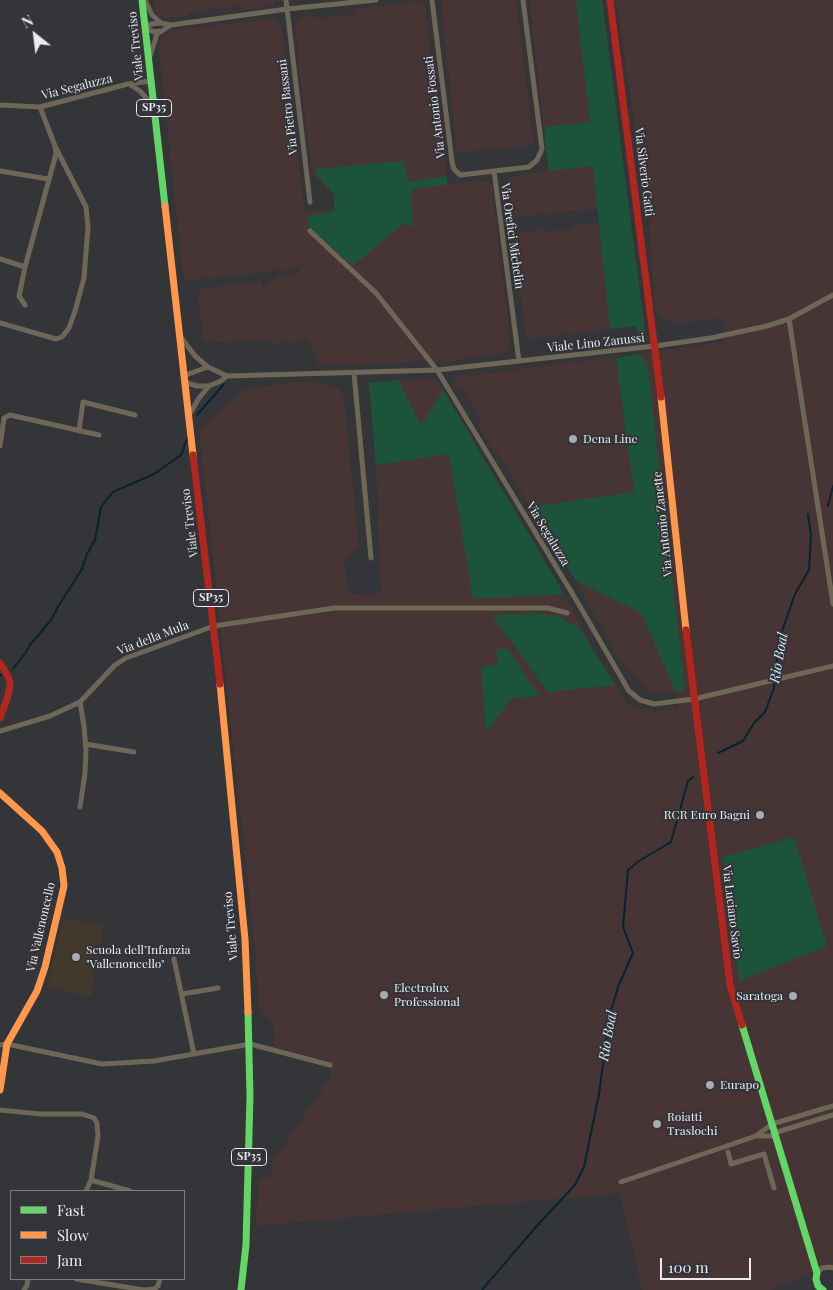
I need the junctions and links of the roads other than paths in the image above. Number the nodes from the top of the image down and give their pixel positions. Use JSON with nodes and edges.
{"nodes":[{"id":1,"x":144,"y":0,"type":"edge"},
{"id":2,"x":286,"y":0,"type":"edge"},
{"id":3,"x":376,"y":0,"type":"edge"},
{"id":4,"x":432,"y":0,"type":"edge"},
{"id":5,"x":523,"y":0,"type":"edge"},
{"id":6,"x":610,"y":0,"type":"edge"},
{"id":7,"x":287,"y":9,"type":"junction"},
{"id":8,"x":161,"y":22,"type":"junction"},
{"id":9,"x":171,"y":25,"type":"junction"},
{"id":10,"x":146,"y":28,"type":"junction"},
{"id":11,"x":160,"y":31,"type":"junction"},
{"id":12,"x":149,"y":61,"type":"junction"},
{"id":13,"x":151,"y":81,"type":"junction"},
{"id":14,"x":128,"y":84,"type":"junction"},
{"id":15,"x":0,"y":105,"type":"edge"},
{"id":16,"x":40,"y":107,"type":"junction"},
{"id":17,"x":154,"y":107,"type":"junction"},
{"id":18,"x":55,"y":146,"type":"junction"},
{"id":19,"x":0,"y":171,"type":"edge"},
{"id":20,"x":494,"y":171,"type":"junction"},
{"id":21,"x":48,"y":179,"type":"junction"},
{"id":22,"x":310,"y":202,"type":"dead end"},
{"id":23,"x":310,"y":231,"type":"dead end"},
{"id":24,"x":0,"y":259,"type":"edge"},
{"id":25,"x":25,"y":267,"type":"junction"},
{"id":26,"x":833,"y":295,"type":"edge"},
{"id":27,"x":25,"y":305,"type":"dead end"},
{"id":28,"x":789,"y":319,"type":"junction"},
{"id":29,"x":0,"y":323,"type":"edge"},
{"id":30,"x":179,"y":333,"type":"junction"},
{"id":31,"x":654,"y":346,"type":"junction"},
{"id":32,"x":519,"y":361,"type":"junction"},
{"id":33,"x":208,"y":367,"type":"junction"},
{"id":34,"x":437,"y":370,"type":"junction"},
{"id":35,"x":354,"y":373,"type":"junction"},
{"id":36,"x":228,"y":376,"type":"junction"},
{"id":37,"x":184,"y":379,"type":"junction"},
{"id":38,"x":209,"y":386,"type":"junction"},
{"id":39,"x":135,"y":414,"type":"dead end"},
{"id":40,"x":188,"y":417,"type":"junction"},
{"id":41,"x":79,"y":431,"type":"junction"},
{"id":42,"x":99,"y":435,"type":"dead end"},
{"id":43,"x":0,"y":446,"type":"edge"},
{"id":44,"x":371,"y":558,"type":"dead end"},
{"id":45,"x":833,"y":604,"type":"edge"},
{"id":46,"x":567,"y":613,"type":"dead end"},
{"id":47,"x":214,"y":626,"type":"junction"},
{"id":48,"x":0,"y":663,"type":"edge"},
{"id":49,"x":833,"y":666,"type":"edge"},
{"id":50,"x":694,"y":699,"type":"junction"},
{"id":51,"x":80,"y":702,"type":"junction"},
{"id":52,"x":0,"y":718,"type":"edge"},
{"id":53,"x":0,"y":731,"type":"edge"},
{"id":54,"x":85,"y":744,"type":"junction"},
{"id":55,"x":134,"y":752,"type":"dead end"},
{"id":56,"x":0,"y":793,"type":"edge"},
{"id":57,"x":80,"y":807,"type":"dead end"},
{"id":58,"x":174,"y":959,"type":"dead end"},
{"id":59,"x":218,"y":988,"type":"dead end"},
{"id":60,"x":182,"y":994,"type":"junction"},
{"id":61,"x":4,"y":1044,"type":"edge"},
{"id":62,"x":250,"y":1044,"type":"junction"},
{"id":63,"x":194,"y":1054,"type":"junction"},
{"id":64,"x":330,"y":1064,"type":"dead end"},
{"id":65,"x":0,"y":1090,"type":"edge"},
{"id":66,"x":833,"y":1106,"type":"edge"},
{"id":67,"x":0,"y":1110,"type":"edge"},
{"id":68,"x":833,"y":1115,"type":"edge"},
{"id":69,"x":772,"y":1124,"type":"junction"},
{"id":70,"x":775,"y":1134,"type":"junction"},
{"id":71,"x":756,"y":1136,"type":"junction"},
{"id":72,"x":728,"y":1152,"type":"dead end"},
{"id":73,"x":91,"y":1180,"type":"junction"},
{"id":74,"x":621,"y":1182,"type":"dead end"},
{"id":75,"x":774,"y":1188,"type":"dead end"},
{"id":76,"x":86,"y":1190,"type":"edge"},
{"id":77,"x":126,"y":1190,"type":"edge"},
{"id":78,"x":833,"y":1268,"type":"edge"},
{"id":79,"x":820,"y":1271,"type":"junction"},
{"id":80,"x":81,"y":1280,"type":"edge"},
{"id":81,"x":160,"y":1280,"type":"edge"},
{"id":82,"x":127,"y":1288,"type":"edge"},
{"id":83,"x":241,"y":1290,"type":"edge"},
{"id":84,"x":823,"y":1290,"type":"edge"}],
"edges":[{"from":1,"to":8,"type":"street"},
{"from":1,"to":10,"type":"street","name":"Viale Treviso","number":"SP35"},
{"from":2,"to":7,"type":"street","name":"Via Pietro Bassani"},
{"from":3,"to":7,"type":"street"},
{"from":4,"to":20,"type":"street","name":"Via Antonio Fossati"},
{"from":5,"to":20,"type":"street","name":"Via Orefici Michelin"},
{"from":6,"to":31,"type":"street","name":"Via Silverio Gatti"},
{"from":7,"to":9,"type":"street"},
{"from":7,"to":22,"type":"street","name":"Via Pietro Bassani"},
{"from":8,"to":9,"type":"street"},
{"from":8,"to":10,"type":"street"},
{"from":9,"to":11,"type":"street"},
{"from":10,"to":11,"type":"street"},
{"from":10,"to":12,"type":"street","name":"Viale Treviso","number":"SP35"},
{"from":11,"to":12,"type":"street"},
{"from":12,"to":13,"type":"street","name":"Viale Treviso","number":"SP35"},
{"from":13,"to":14,"type":"street","name":"Via Segaluzza"},
{"from":13,"to":17,"type":"street","name":"Viale Treviso","number":"SP35"},
{"from":14,"to":16,"type":"street","name":"Via Segaluzza"},
{"from":14,"to":17,"type":"street","name":"Via Segaluzza"},
{"from":15,"to":16,"type":"street","name":"Via Segaluzza"},
{"from":16,"to":18,"type":"street"},
{"from":17,"to":30,"type":"street","name":"Viale Treviso","number":"SP35"},
{"from":18,"to":21,"type":"street"},
{"from":18,"to":29,"type":"street"},
{"from":19,"to":21,"type":"street"},
{"from":20,"to":32,"type":"street","name":"Via Orefici Michelin"},
{"from":21,"to":25,"type":"street"},
{"from":23,"to":34,"type":"street","name":"Via Segaluzza"},
{"from":24,"to":25,"type":"street"},
{"from":25,"to":27,"type":"street"},
{"from":26,"to":28,"type":"street","name":"Viale Lino Zanussi"},
{"from":28,"to":31,"type":"street","name":"Viale Lino Zanussi"},
{"from":28,"to":45,"type":"street"},
{"from":30,"to":33,"type":"street","name":"Viale Lino Zanussi"},
{"from":30,"to":37,"type":"street","name":"Viale Treviso","number":"SP35"},
{"from":31,"to":32,"type":"street","name":"Viale Lino Zanussi"},
{"from":31,"to":50,"type":"street","name":"Via Antonio Zanette"},
{"from":32,"to":34,"type":"street","name":"Viale Lino Zanussi"},
{"from":33,"to":36,"type":"street","name":"Viale Lino Zanussi"},
{"from":33,"to":37,"type":"street"},
{"from":34,"to":35,"type":"street","name":"Viale Lino Zanussi"},
{"from":34,"to":50,"type":"street","name":"Via Segaluzza"},
{"from":35,"to":36,"type":"street","name":"Viale Lino Zanussi"},
{"from":35,"to":44,"type":"street"},
{"from":36,"to":38,"type":"street","name":"Viale Lino Zanussi"},
{"from":37,"to":38,"type":"street"},
{"from":37,"to":40,"type":"street","name":"Viale Treviso","number":"SP35"},
{"from":38,"to":40,"type":"street","name":"Viale Lino Zanussi"},
{"from":39,"to":41,"type":"street"},
{"from":40,"to":47,"type":"street","name":"Viale Treviso","number":"SP35"},
{"from":41,"to":42,"type":"street"},
{"from":41,"to":43,"type":"street"},
{"from":46,"to":47,"type":"street","name":"Via della Mula"},
{"from":47,"to":51,"type":"street","name":"Via della Mula"},
{"from":47,"to":62,"type":"street","name":"Viale Treviso","number":"SP35"},
{"from":48,"to":52,"type":"street"},
{"from":49,"to":50,"type":"street","name":"Via Segaluzza"},
{"from":50,"to":69,"type":"street","name":"Via Luciano Savio"},
{"from":51,"to":53,"type":"street","name":"Via della Mula"},
{"from":51,"to":54,"type":"street"},
{"from":54,"to":55,"type":"street"},
{"from":54,"to":57,"type":"street"},
{"from":56,"to":61,"type":"street","name":"Via Vallenoncello"},
{"from":58,"to":60,"type":"street"},
{"from":59,"to":60,"type":"street"},
{"from":60,"to":63,"type":"street"},
{"from":61,"to":63,"type":"street"},
{"from":61,"to":65,"type":"street"},
{"from":62,"to":63,"type":"street"},
{"from":62,"to":64,"type":"street"},
{"from":62,"to":83,"type":"street","name":"Viale Treviso","number":"SP35"},
{"from":66,"to":69,"type":"street"},
{"from":67,"to":73,"type":"street"},
{"from":68,"to":70,"type":"street"},
{"from":69,"to":70,"type":"street","name":"Via Luciano Savio"},
{"from":69,"to":71,"type":"street"},
{"from":70,"to":71,"type":"street"},
{"from":70,"to":79,"type":"street","name":"Via Luciano Savio"},
{"from":71,"to":74,"type":"street"},
{"from":72,"to":75,"type":"street"},
{"from":73,"to":76,"type":"street"},
{"from":73,"to":77,"type":"street"},
{"from":78,"to":79,"type":"street"},
{"from":79,"to":84,"type":"street","name":"Via Luciano Savio"},
{"from":80,"to":82,"type":"street"},
{"from":81,"to":82,"type":"street"}]}
